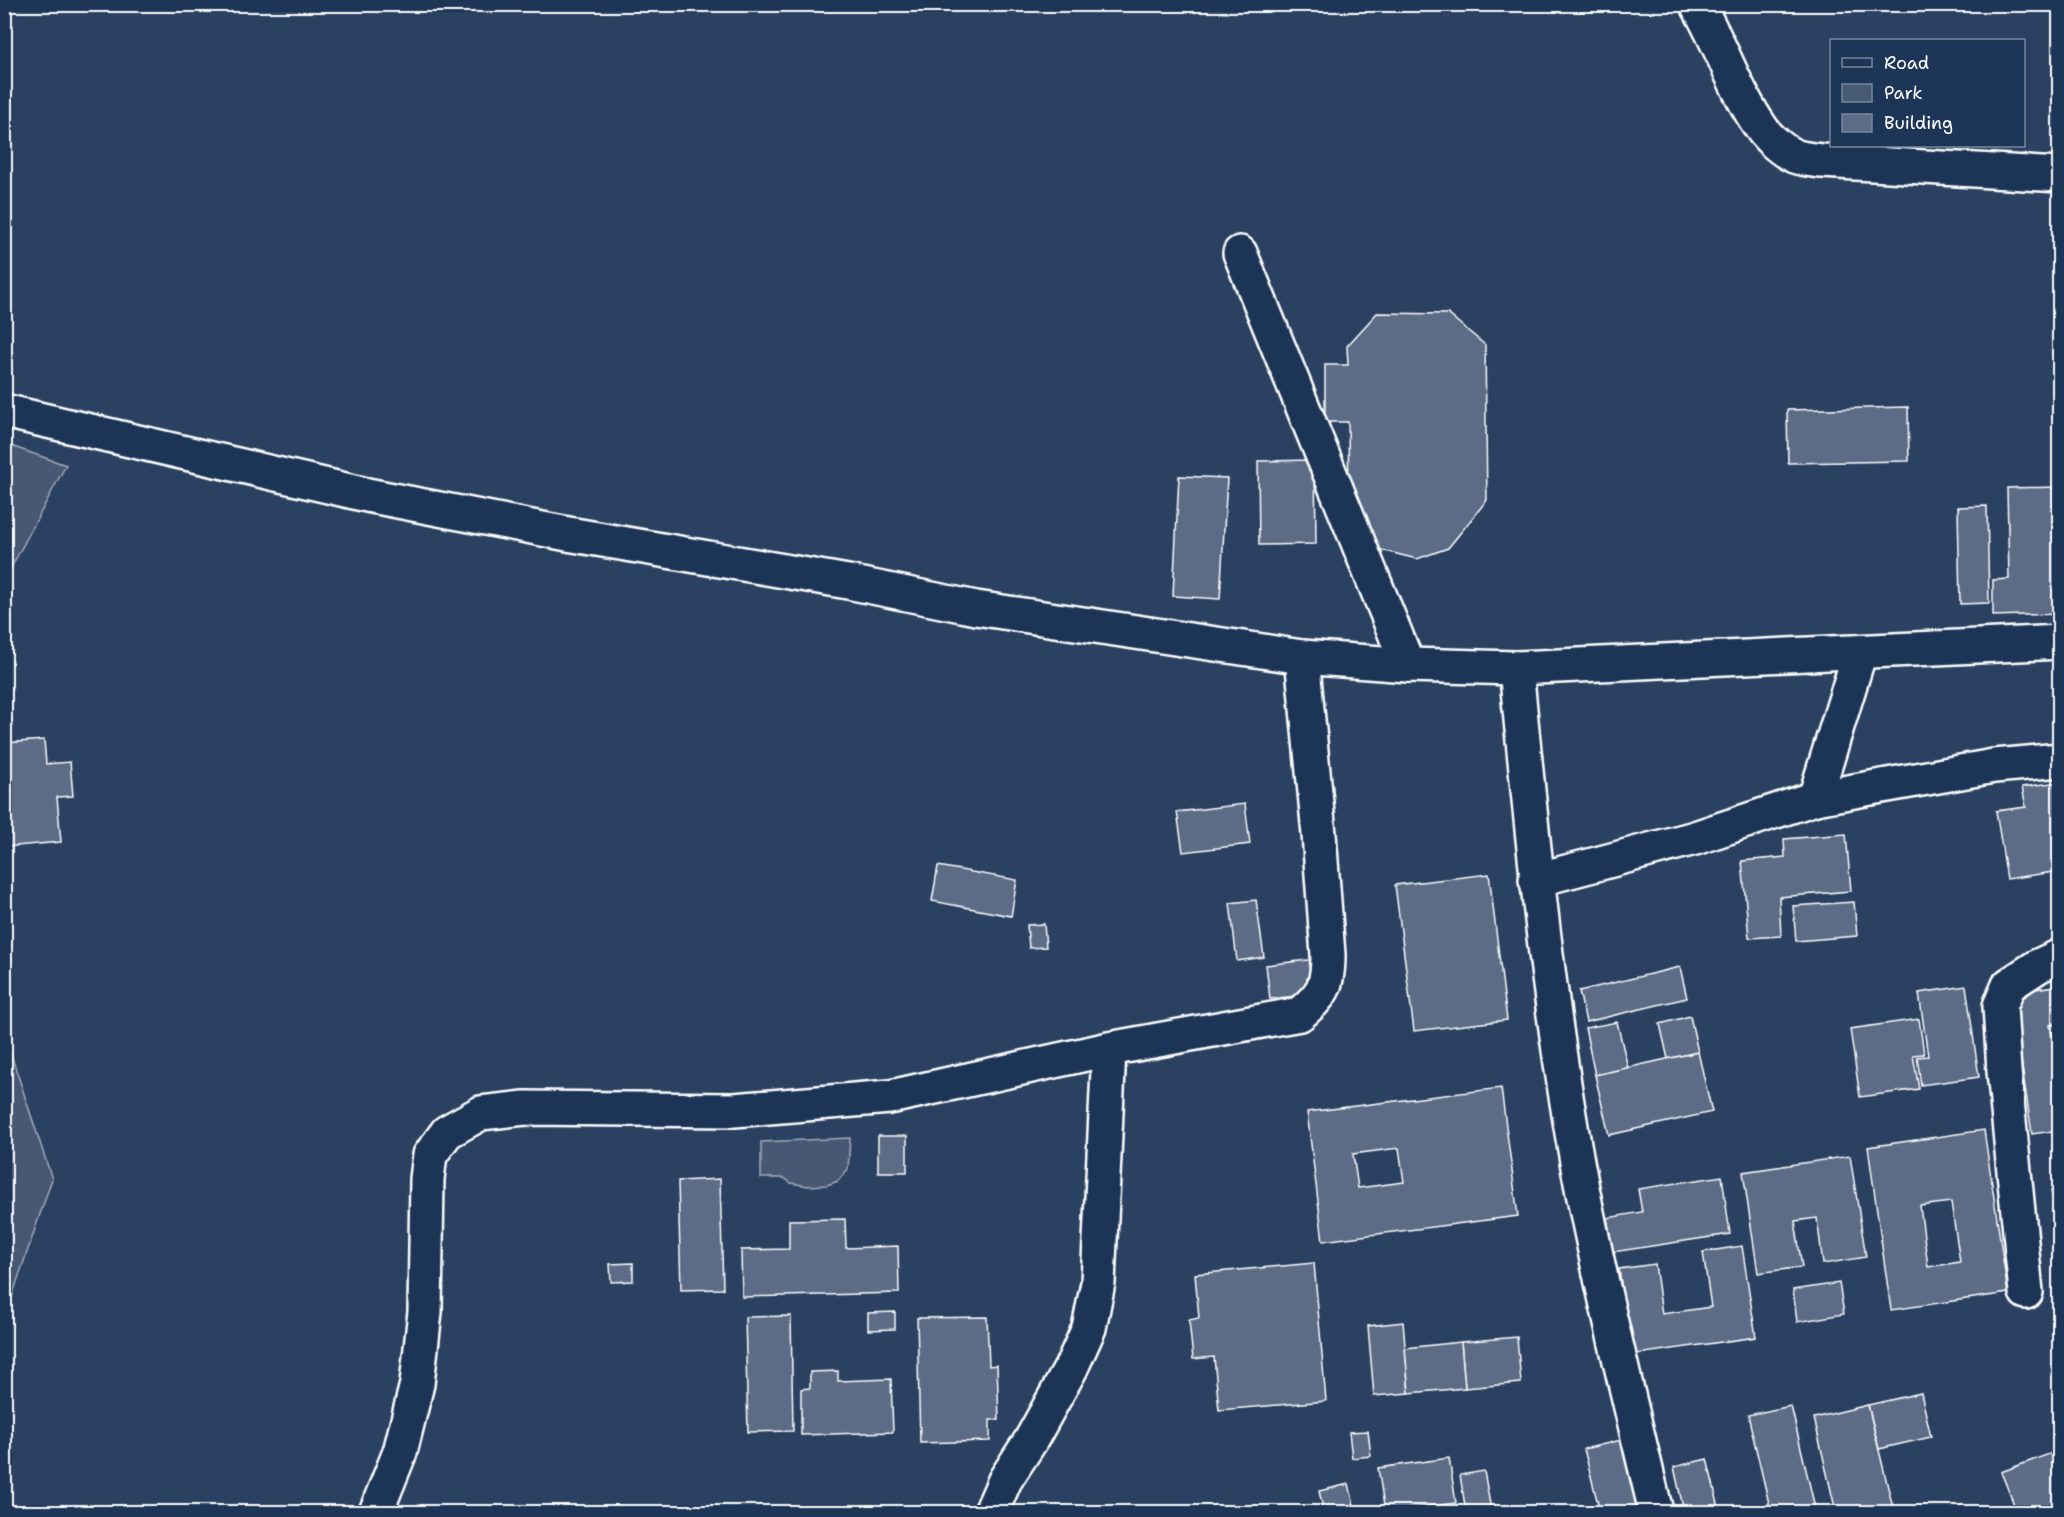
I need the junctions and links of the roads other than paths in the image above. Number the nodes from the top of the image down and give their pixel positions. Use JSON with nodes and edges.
{"nodes":[{"id":1,"x":1697,"y":4,"type":"edge"},
{"id":2,"x":2060,"y":175,"type":"edge"},
{"id":3,"x":1240,"y":253,"type":"dead end"},
{"id":4,"x":4,"y":411,"type":"edge"},
{"id":5,"x":2060,"y":642,"type":"edge"},
{"id":6,"x":1860,"y":651,"type":"junction"},
{"id":7,"x":1302,"y":657,"type":"junction"},
{"id":8,"x":1408,"y":665,"type":"junction"},
{"id":9,"x":1516,"y":668,"type":"junction"},
{"id":10,"x":2060,"y":760,"type":"edge"},
{"id":11,"x":1815,"y":798,"type":"junction"},
{"id":12,"x":1536,"y":880,"type":"junction"},
{"id":13,"x":2060,"y":956,"type":"edge"},
{"id":14,"x":1109,"y":1049,"type":"junction"},
{"id":15,"x":2026,"y":1292,"type":"dead end"},
{"id":16,"x":376,"y":1512,"type":"edge"},
{"id":17,"x":991,"y":1512,"type":"edge"},
{"id":18,"x":1656,"y":1512,"type":"edge"}],
"edges":[{"from":1,"to":2,"type":"street"},
{"from":3,"to":8,"type":"street"},
{"from":4,"to":7,"type":"street"},
{"from":5,"to":6,"type":"street"},
{"from":6,"to":9,"type":"street"},
{"from":6,"to":11,"type":"street"},
{"from":7,"to":8,"type":"street"},
{"from":7,"to":14,"type":"street"},
{"from":8,"to":9,"type":"street"},
{"from":9,"to":12,"type":"street"},
{"from":10,"to":11,"type":"street"},
{"from":11,"to":12,"type":"street"},
{"from":12,"to":18,"type":"street"},
{"from":13,"to":15,"type":"street"},
{"from":14,"to":16,"type":"street"},
{"from":14,"to":17,"type":"street"}]}
